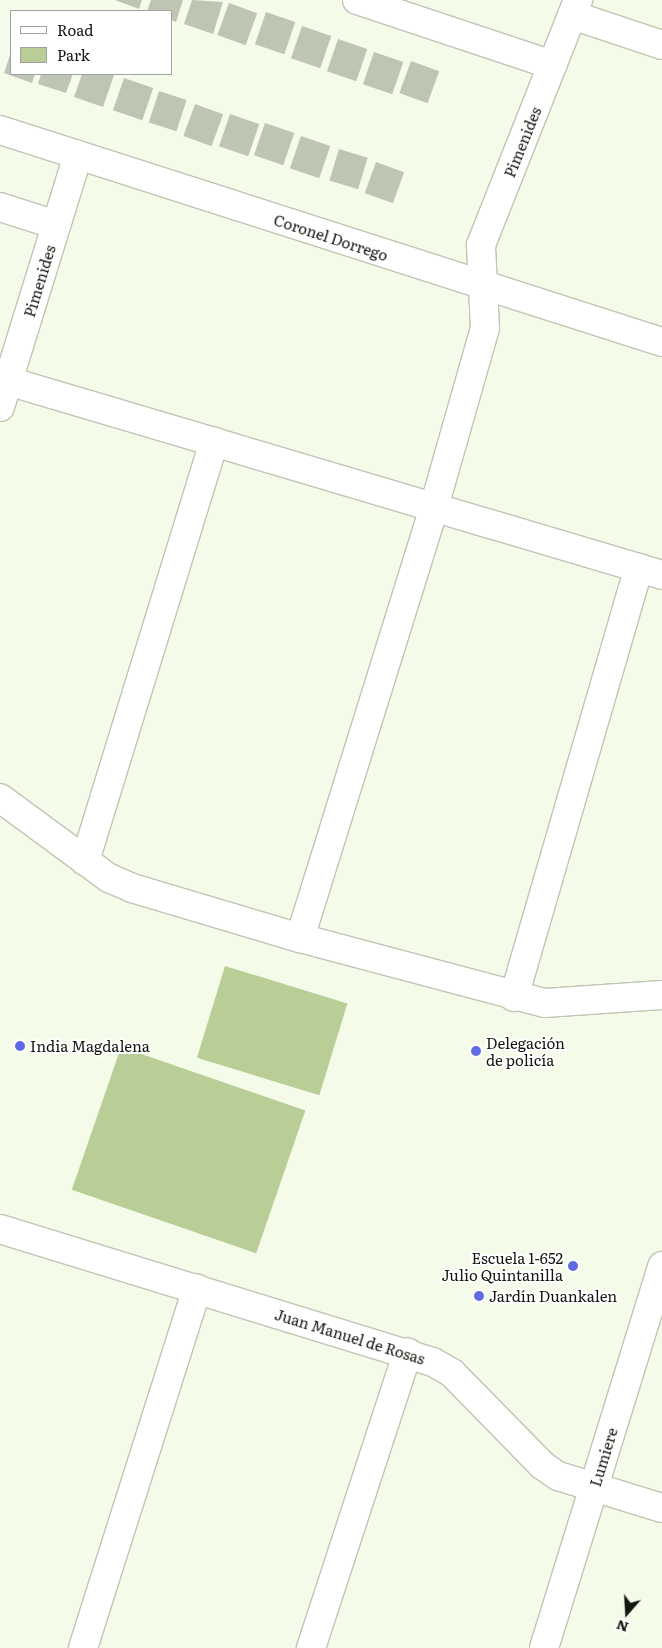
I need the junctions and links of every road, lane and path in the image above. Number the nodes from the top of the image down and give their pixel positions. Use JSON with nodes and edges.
{"nodes":[{"id":1,"x":357,"y":0,"type":"edge"},
{"id":2,"x":575,"y":8,"type":"edge"},
{"id":3,"x":662,"y":45,"type":"edge"},
{"id":4,"x":552,"y":65,"type":"junction"},
{"id":5,"x":0,"y":130,"type":"edge"},
{"id":6,"x":78,"y":155,"type":"junction"},
{"id":7,"x":0,"y":207,"type":"edge"},
{"id":8,"x":56,"y":225,"type":"junction"},
{"id":9,"x":485,"y":287,"type":"junction"},
{"id":10,"x":662,"y":342,"type":"edge"},
{"id":11,"x":8,"y":381,"type":"junction"},
{"id":12,"x":0,"y":407,"type":"edge"},
{"id":13,"x":214,"y":441,"type":"junction"},
{"id":14,"x":434,"y":507,"type":"junction"},
{"id":15,"x":650,"y":572,"type":"edge"},
{"id":16,"x":0,"y":798,"type":"edge"},
{"id":17,"x":85,"y":861,"type":"junction"},
{"id":18,"x":300,"y":938,"type":"junction"},
{"id":19,"x":662,"y":995,"type":"edge"},
{"id":20,"x":514,"y":997,"type":"junction"},
{"id":21,"x":0,"y":1228,"type":"edge"},
{"id":22,"x":662,"y":1266,"type":"edge"},
{"id":23,"x":196,"y":1289,"type":"junction"},
{"id":24,"x":408,"y":1352,"type":"junction"},
{"id":25,"x":594,"y":1487,"type":"junction"},
{"id":26,"x":662,"y":1508,"type":"edge"},
{"id":27,"x":83,"y":1648,"type":"edge"},
{"id":28,"x":311,"y":1648,"type":"edge"},
{"id":29,"x":544,"y":1648,"type":"edge"}],
"edges":[{"from":1,"to":4,"type":"street"},
{"from":2,"to":3,"type":"street"},
{"from":2,"to":4,"type":"street","name":"Pimenides"},
{"from":4,"to":9,"type":"street","name":"Pimenides"},
{"from":5,"to":6,"type":"street","name":"Coronel Dorrego"},
{"from":6,"to":8,"type":"street","name":"Pimenides"},
{"from":6,"to":9,"type":"street","name":"Coronel Dorrego"},
{"from":7,"to":8,"type":"street"},
{"from":8,"to":11,"type":"street","name":"Pimenides"},
{"from":9,"to":10,"type":"street","name":"Coronel Dorrego"},
{"from":9,"to":14,"type":"street","name":"Pimenides"},
{"from":11,"to":12,"type":"street","name":"Pimenides"},
{"from":11,"to":13,"type":"street"},
{"from":13,"to":14,"type":"street"},
{"from":13,"to":17,"type":"street"},
{"from":14,"to":15,"type":"street"},
{"from":14,"to":18,"type":"street","name":"Pimenides"},
{"from":15,"to":20,"type":"street"},
{"from":16,"to":17,"type":"street"},
{"from":17,"to":18,"type":"street"},
{"from":18,"to":20,"type":"street"},
{"from":19,"to":20,"type":"street"},
{"from":21,"to":23,"type":"street","name":"Juan Manuel de Rosas"},
{"from":22,"to":25,"type":"street","name":"Lumiere"},
{"from":23,"to":24,"type":"street","name":"Juan Manuel de Rosas"},
{"from":23,"to":27,"type":"street"},
{"from":24,"to":25,"type":"street","name":"Juan Manuel de Rosas"},
{"from":24,"to":28,"type":"street"},
{"from":25,"to":26,"type":"street","name":"Juan Manuel de Rosas"},
{"from":25,"to":29,"type":"street","name":"Lumiere"}]}
